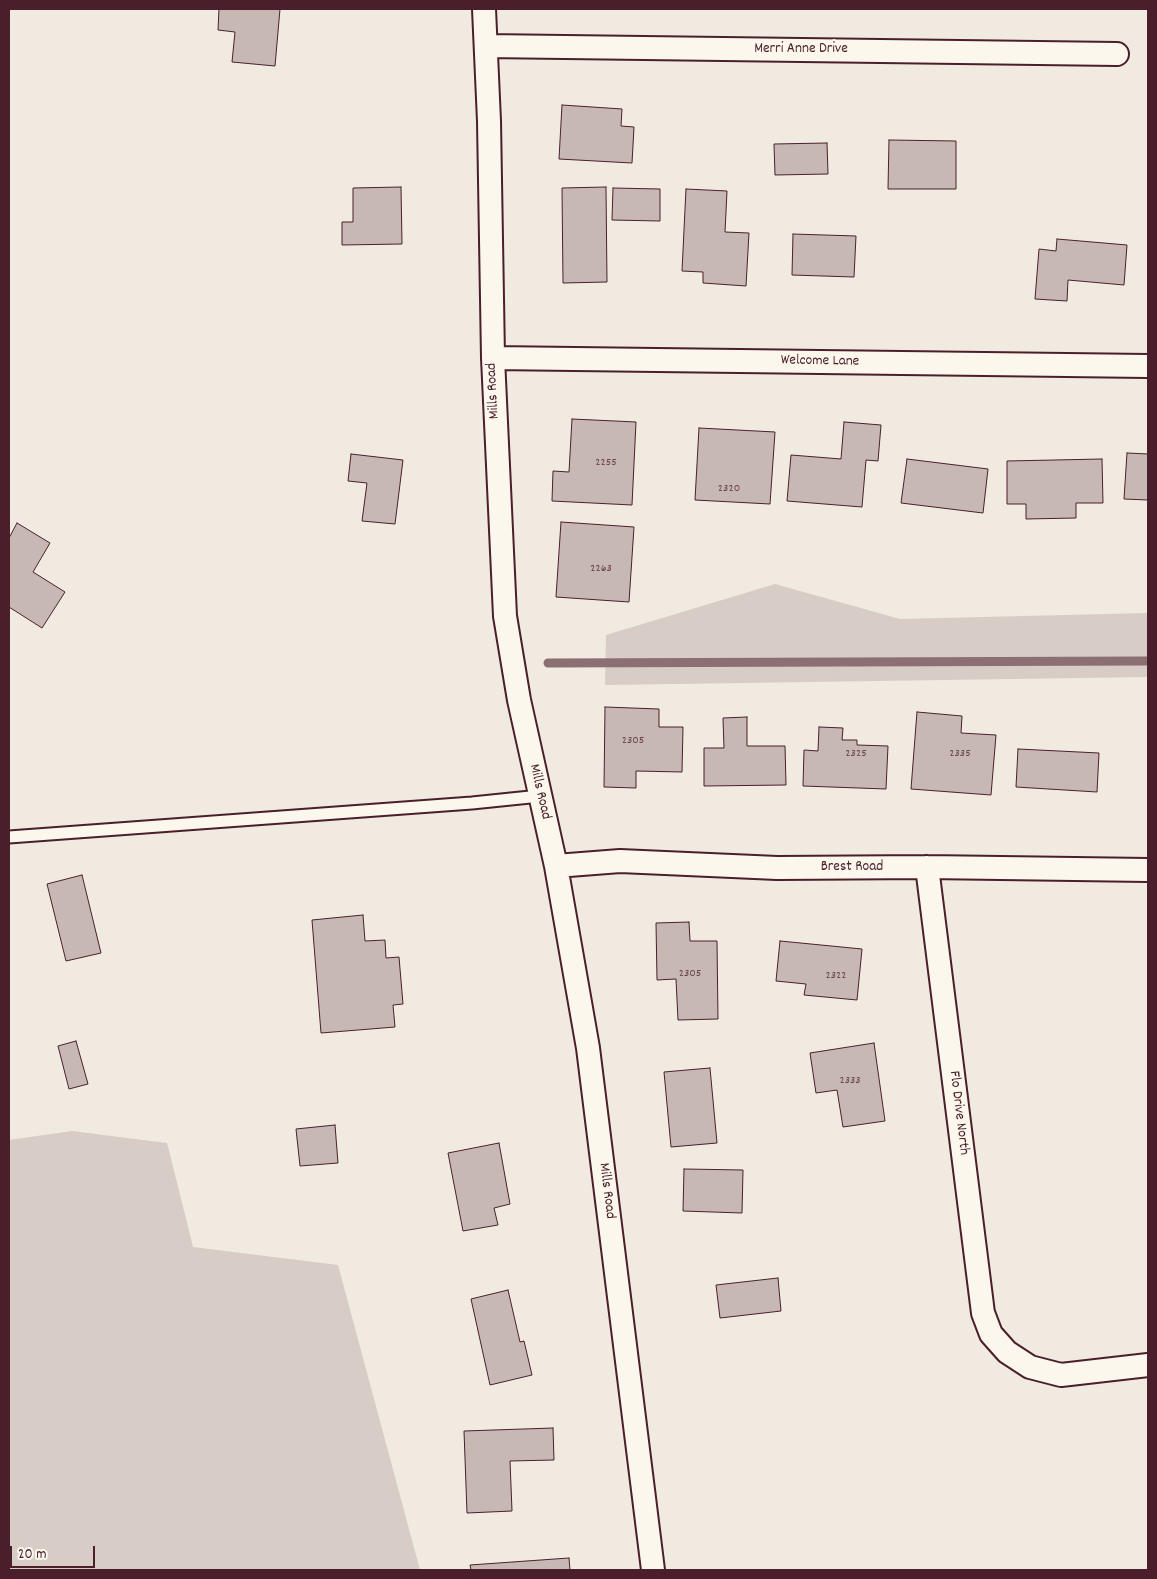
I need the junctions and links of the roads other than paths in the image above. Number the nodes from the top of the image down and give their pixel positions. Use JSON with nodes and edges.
{"nodes":[{"id":1,"x":484,"y":9,"type":"edge"},
{"id":2,"x":486,"y":46,"type":"junction"},
{"id":3,"x":1117,"y":54,"type":"dead end"},
{"id":4,"x":492,"y":358,"type":"junction"},
{"id":5,"x":1148,"y":366,"type":"edge"},
{"id":6,"x":540,"y":796,"type":"junction"},
{"id":7,"x":9,"y":837,"type":"edge"},
{"id":8,"x":556,"y":866,"type":"junction"},
{"id":9,"x":927,"y":867,"type":"junction"},
{"id":10,"x":1148,"y":870,"type":"edge"},
{"id":11,"x":1148,"y":1365,"type":"edge"},
{"id":12,"x":653,"y":1570,"type":"edge"}],
"edges":[{"from":1,"to":2,"type":"street","name":"Mills Road"},
{"from":2,"to":3,"type":"street","name":"Merri Anne Drive"},
{"from":2,"to":4,"type":"street","name":"Mills Road"},
{"from":4,"to":5,"type":"street","name":"Welcome Lane"},
{"from":4,"to":6,"type":"street","name":"Mills Road"},
{"from":6,"to":7,"type":"lane"},
{"from":6,"to":8,"type":"street","name":"Mills Road"},
{"from":8,"to":9,"type":"street","name":"Brest Road"},
{"from":8,"to":12,"type":"street","name":"Mills Road"},
{"from":9,"to":10,"type":"street","name":"Brest Road"},
{"from":9,"to":11,"type":"street","name":"Flo Drive North"}]}
